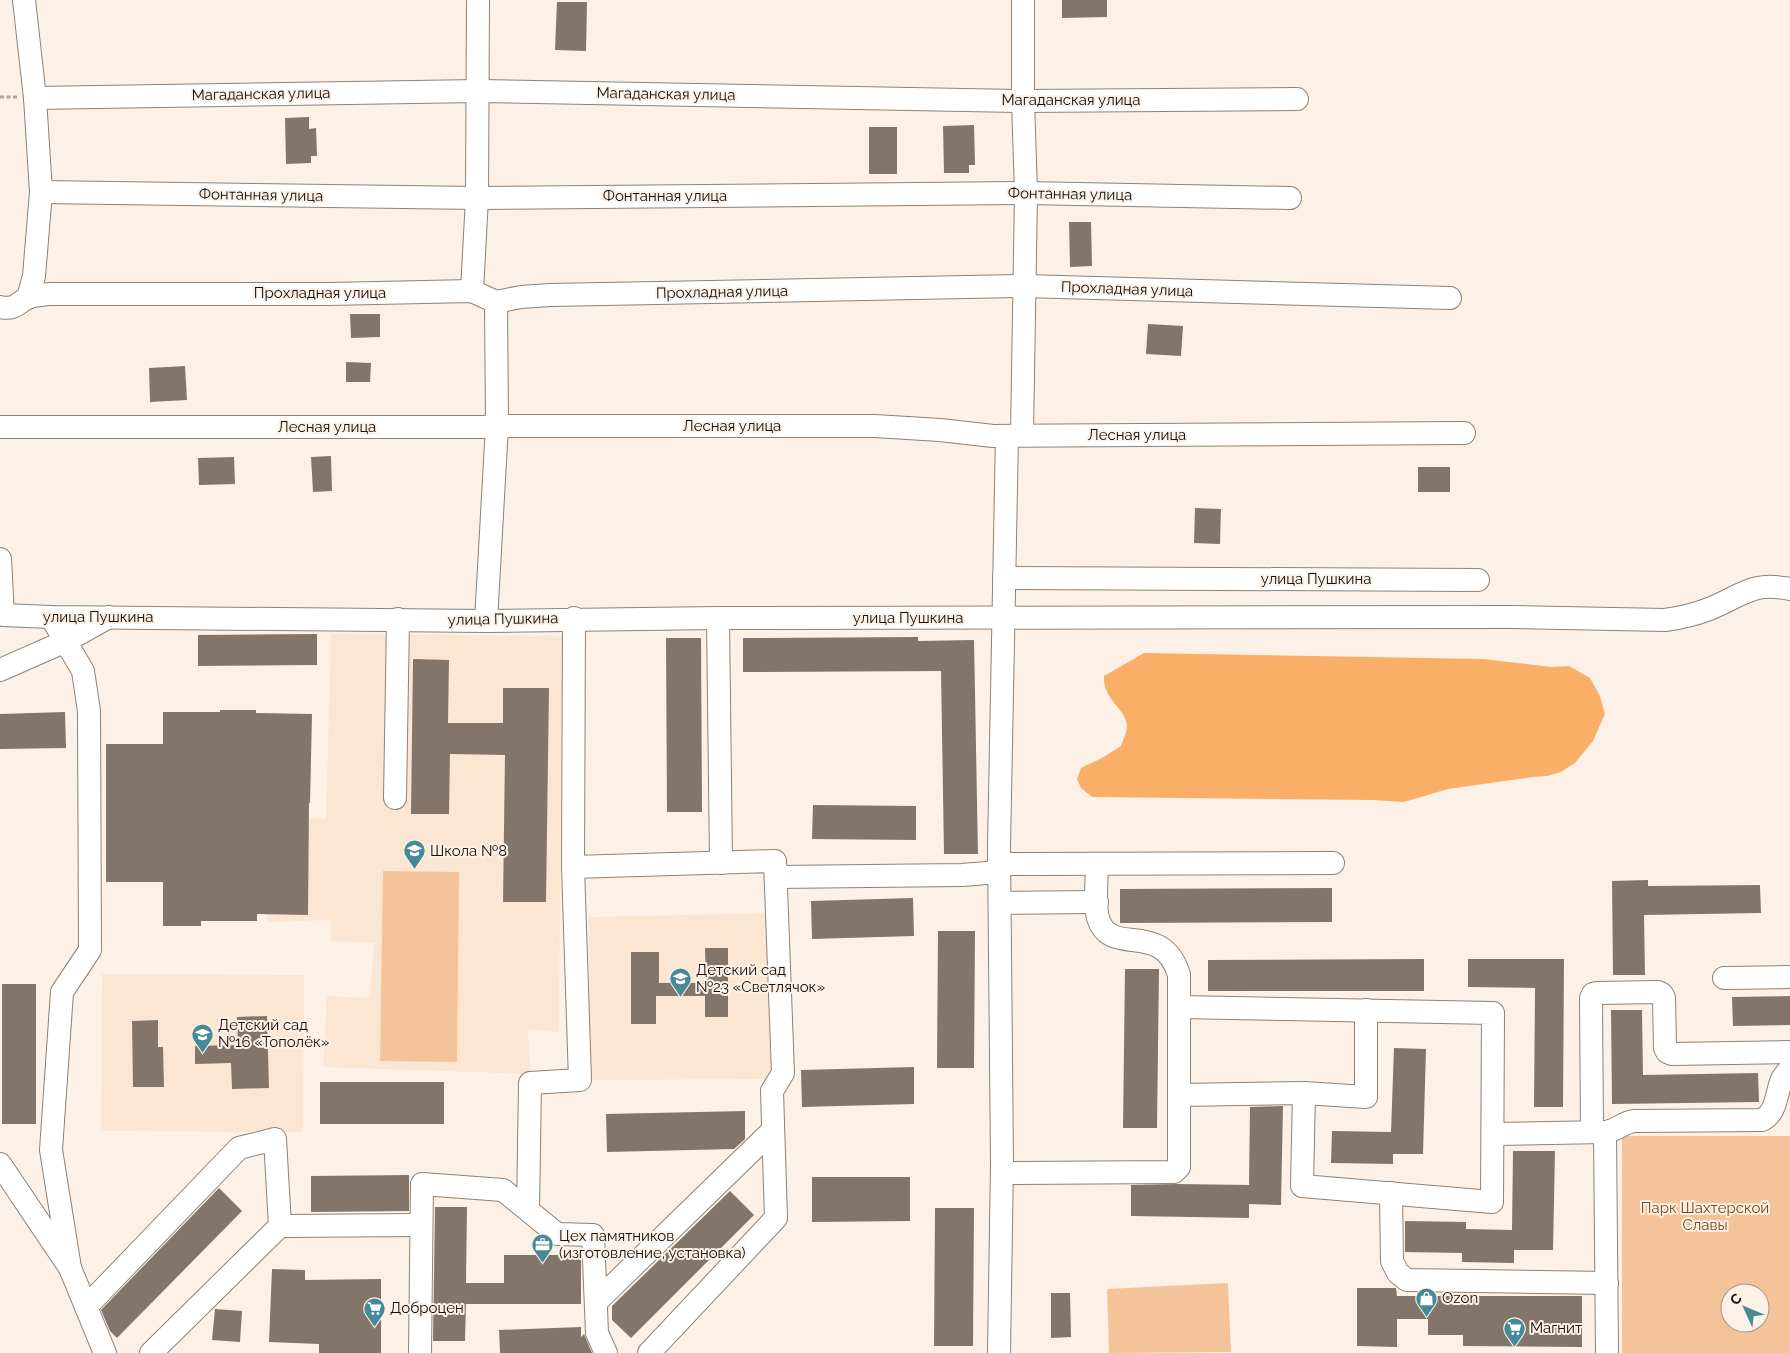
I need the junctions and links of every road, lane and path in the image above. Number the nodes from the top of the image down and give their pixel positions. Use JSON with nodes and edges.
{"nodes":[{"id":1,"x":24,"y":0,"type":"edge"},
{"id":2,"x":478,"y":0,"type":"edge"},
{"id":3,"x":1023,"y":0,"type":"edge"},
{"id":4,"x":478,"y":91,"type":"junction"},
{"id":5,"x":35,"y":98,"type":"junction"},
{"id":6,"x":1296,"y":99,"type":"dead end"},
{"id":7,"x":1023,"y":100,"type":"junction"},
{"id":8,"x":41,"y":192,"type":"junction"},
{"id":9,"x":1026,"y":193,"type":"junction"},
{"id":10,"x":476,"y":198,"type":"junction"},
{"id":11,"x":1290,"y":198,"type":"dead end"},
{"id":12,"x":1024,"y":286,"type":"junction"},
{"id":13,"x":472,"y":291,"type":"junction"},
{"id":14,"x":28,"y":298,"type":"junction"},
{"id":15,"x":1450,"y":298,"type":"dead end"},
{"id":16,"x":496,"y":302,"type":"junction"},
{"id":17,"x":0,"y":307,"type":"edge"},
{"id":18,"x":497,"y":426,"type":"junction"},
{"id":19,"x":0,"y":427,"type":"edge"},
{"id":20,"x":1464,"y":433,"type":"dead end"},
{"id":21,"x":1014,"y":436,"type":"junction"},
{"id":22,"x":0,"y":559,"type":"edge"},
{"id":23,"x":1004,"y":578,"type":"junction"},
{"id":24,"x":1478,"y":580,"type":"dead end"},
{"id":25,"x":1790,"y":589,"type":"edge"},
{"id":26,"x":51,"y":617,"type":"junction"},
{"id":27,"x":110,"y":617,"type":"junction"},
{"id":28,"x":574,"y":618,"type":"junction"},
{"id":29,"x":718,"y":618,"type":"junction"},
{"id":30,"x":398,"y":619,"type":"junction"},
{"id":31,"x":1004,"y":619,"type":"junction"},
{"id":32,"x":486,"y":621,"type":"junction"},
{"id":33,"x":66,"y":641,"type":"junction"},
{"id":34,"x":0,"y":670,"type":"edge"},
{"id":35,"x":395,"y":798,"type":"dead end"},
{"id":36,"x":721,"y":863,"type":"junction"},
{"id":37,"x":1332,"y":863,"type":"dead end"},
{"id":38,"x":1097,"y":864,"type":"junction"},
{"id":39,"x":573,"y":867,"type":"junction"},
{"id":40,"x":999,"y":868,"type":"junction"},
{"id":41,"x":776,"y":877,"type":"junction"},
{"id":42,"x":1000,"y":902,"type":"junction"},
{"id":43,"x":1097,"y":902,"type":"junction"},
{"id":44,"x":1790,"y":977,"type":"edge"},
{"id":45,"x":1724,"y":978,"type":"dead end"},
{"id":46,"x":1179,"y":1007,"type":"junction"},
{"id":47,"x":1366,"y":1010,"type":"junction"},
{"id":48,"x":1790,"y":1052,"type":"edge"},
{"id":49,"x":1790,"y":1069,"type":"edge"},
{"id":50,"x":1304,"y":1093,"type":"junction"},
{"id":51,"x":1179,"y":1095,"type":"junction"},
{"id":52,"x":773,"y":1130,"type":"junction"},
{"id":53,"x":1599,"y":1132,"type":"junction"},
{"id":54,"x":1494,"y":1134,"type":"junction"},
{"id":55,"x":0,"y":1164,"type":"edge"},
{"id":56,"x":1002,"y":1173,"type":"junction"},
{"id":57,"x":1391,"y":1192,"type":"junction"},
{"id":58,"x":528,"y":1209,"type":"junction"},
{"id":59,"x":421,"y":1225,"type":"junction"},
{"id":60,"x":280,"y":1226,"type":"junction"},
{"id":61,"x":70,"y":1268,"type":"junction"},
{"id":62,"x":1607,"y":1283,"type":"junction"},
{"id":63,"x":596,"y":1302,"type":"junction"},
{"id":64,"x":86,"y":1307,"type":"junction"},
{"id":65,"x":105,"y":1353,"type":"edge"},
{"id":66,"x":150,"y":1353,"type":"edge"},
{"id":67,"x":420,"y":1353,"type":"edge"},
{"id":68,"x":606,"y":1353,"type":"edge"},
{"id":69,"x":649,"y":1353,"type":"edge"},
{"id":70,"x":999,"y":1353,"type":"edge"},
{"id":71,"x":1607,"y":1353,"type":"edge"}],
"edges":[{"from":1,"to":5,"type":"street"},
{"from":2,"to":4,"type":"street"},
{"from":3,"to":7,"type":"street"},
{"from":4,"to":5,"type":"street","name":"Магаданская улица"},
{"from":4,"to":7,"type":"street","name":"Магаданская улица"},
{"from":4,"to":10,"type":"street"},
{"from":5,"to":8,"type":"street"},
{"from":6,"to":7,"type":"street","name":"Магаданская улица"},
{"from":7,"to":9,"type":"street"},
{"from":8,"to":10,"type":"street","name":"Фонтанная улица"},
{"from":8,"to":14,"type":"street"},
{"from":9,"to":10,"type":"street","name":"Фонтанная улица"},
{"from":9,"to":11,"type":"street","name":"Фонтанная улица"},
{"from":9,"to":12,"type":"street"},
{"from":10,"to":13,"type":"street"},
{"from":12,"to":15,"type":"street","name":"Прохладная улица"},
{"from":12,"to":16,"type":"street","name":"Прохладная улица"},
{"from":12,"to":21,"type":"street"},
{"from":13,"to":14,"type":"street","name":"Прохладная улица"},
{"from":13,"to":16,"type":"street","name":"Прохладная улица"},
{"from":14,"to":17,"type":"street","name":"Прохладная улица"},
{"from":16,"to":18,"type":"street"},
{"from":18,"to":19,"type":"street","name":"Лесная улица"},
{"from":18,"to":21,"type":"street","name":"Лесная улица"},
{"from":18,"to":32,"type":"street"},
{"from":20,"to":21,"type":"street","name":"Лесная улица"},
{"from":21,"to":23,"type":"street"},
{"from":22,"to":26,"type":"street","name":"улица Пушкина"},
{"from":23,"to":24,"type":"street","name":"улица Пушкина"},
{"from":23,"to":31,"type":"street"},
{"from":25,"to":31,"type":"street","name":"улица Пушкина"},
{"from":26,"to":27,"type":"street","name":"улица Пушкина"},
{"from":26,"to":33,"type":"street"},
{"from":27,"to":30,"type":"street","name":"улица Пушкина"},
{"from":27,"to":33,"type":"street"},
{"from":28,"to":29,"type":"street","name":"улица Пушкина"},
{"from":28,"to":32,"type":"street","name":"улица Пушкина"},
{"from":28,"to":39,"type":"street"},
{"from":29,"to":31,"type":"street","name":"улица Пушкина"},
{"from":29,"to":36,"type":"street"},
{"from":30,"to":32,"type":"street","name":"улица Пушкина"},
{"from":30,"to":35,"type":"street"},
{"from":31,"to":40,"type":"street"},
{"from":33,"to":34,"type":"street"},
{"from":33,"to":61,"type":"street"},
{"from":36,"to":39,"type":"street"},
{"from":36,"to":41,"type":"street"},
{"from":37,"to":38,"type":"street"},
{"from":38,"to":40,"type":"street"},
{"from":38,"to":43,"type":"street"},
{"from":39,"to":58,"type":"street"},
{"from":40,"to":41,"type":"street"},
{"from":40,"to":42,"type":"street"},
{"from":41,"to":52,"type":"street"},
{"from":42,"to":43,"type":"street"},
{"from":42,"to":56,"type":"street"},
{"from":43,"to":46,"type":"street"},
{"from":44,"to":45,"type":"street"},
{"from":46,"to":47,"type":"street"},
{"from":46,"to":51,"type":"street"},
{"from":47,"to":50,"type":"street"},
{"from":47,"to":54,"type":"street"},
{"from":48,"to":53,"type":"street"},
{"from":49,"to":53,"type":"street"},
{"from":50,"to":51,"type":"street"},
{"from":50,"to":57,"type":"street"},
{"from":51,"to":56,"type":"street"},
{"from":52,"to":63,"type":"street"},
{"from":52,"to":69,"type":"street"},
{"from":53,"to":54,"type":"street"},
{"from":53,"to":62,"type":"street"},
{"from":54,"to":57,"type":"street"},
{"from":55,"to":61,"type":"street"},
{"from":56,"to":70,"type":"street"},
{"from":57,"to":62,"type":"street"},
{"from":58,"to":59,"type":"street"},
{"from":58,"to":63,"type":"street"},
{"from":59,"to":60,"type":"street"},
{"from":59,"to":67,"type":"street"},
{"from":60,"to":64,"type":"street"},
{"from":60,"to":66,"type":"street"},
{"from":61,"to":64,"type":"street"},
{"from":62,"to":71,"type":"street"},
{"from":63,"to":68,"type":"street"},
{"from":64,"to":65,"type":"street"}]}
